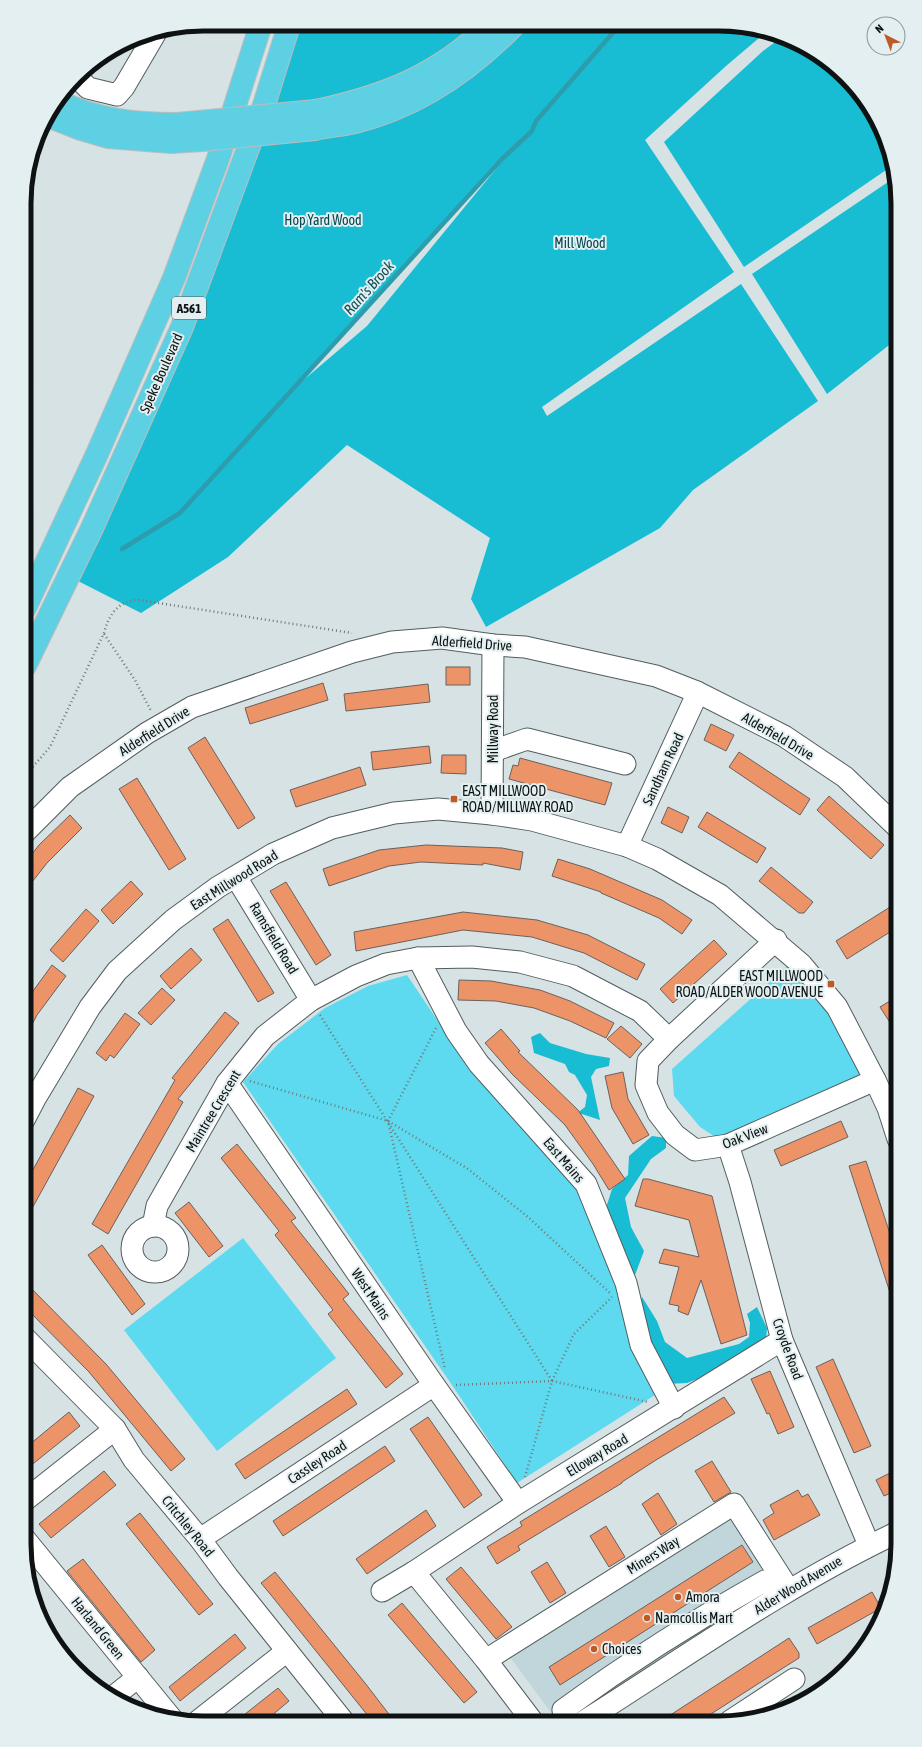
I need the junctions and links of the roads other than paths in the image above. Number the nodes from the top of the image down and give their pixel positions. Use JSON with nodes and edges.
{"nodes":[{"id":1,"x":259,"y":31,"type":"edge"},
{"id":2,"x":287,"y":31,"type":"edge"},
{"id":3,"x":484,"y":31,"type":"edge"},
{"id":4,"x":508,"y":31,"type":"edge"},
{"id":5,"x":152,"y":39,"type":"edge"},
{"id":6,"x":81,"y":81,"type":"edge"},
{"id":7,"x":63,"y":103,"type":"edge"},
{"id":8,"x":53,"y":118,"type":"edge"},
{"id":9,"x":316,"y":120,"type":"junction"},
{"id":10,"x":174,"y":133,"type":"junction"},
{"id":11,"x":31,"y":595,"type":"edge"},
{"id":12,"x":493,"y":645,"type":"junction"},
{"id":13,"x":31,"y":654,"type":"edge"},
{"id":14,"x":697,"y":692,"type":"junction"},
{"id":15,"x":493,"y":751,"type":"junction"},
{"id":16,"x":626,"y":764,"type":"dead end"},
{"id":17,"x":492,"y":814,"type":"junction"},
{"id":18,"x":891,"y":821,"type":"edge"},
{"id":19,"x":31,"y":826,"type":"edge"},
{"id":20,"x":627,"y":846,"type":"junction"},
{"id":21,"x":236,"y":876,"type":"junction"},
{"id":22,"x":776,"y":940,"type":"junction"},
{"id":23,"x":418,"y":958,"type":"junction"},
{"id":24,"x":311,"y":1000,"type":"junction"},
{"id":25,"x":669,"y":1039,"type":"junction"},
{"id":26,"x":230,"y":1080,"type":"junction"},
{"id":27,"x":875,"y":1080,"type":"junction"},
{"id":28,"x":31,"y":1107,"type":"edge"},
{"id":29,"x":891,"y":1117,"type":"edge"},
{"id":30,"x":728,"y":1145,"type":"junction"},
{"id":31,"x":153,"y":1226,"type":"dead end"},
{"id":32,"x":782,"y":1340,"type":"junction"},
{"id":33,"x":31,"y":1344,"type":"edge"},
{"id":34,"x":440,"y":1377,"type":"junction"},
{"id":35,"x":674,"y":1408,"type":"junction"},
{"id":36,"x":115,"y":1430,"type":"junction"},
{"id":37,"x":31,"y":1496,"type":"edge"},
{"id":38,"x":518,"y":1503,"type":"junction"},
{"id":39,"x":891,"y":1535,"type":"edge"},
{"id":40,"x":200,"y":1539,"type":"junction"},
{"id":41,"x":869,"y":1545,"type":"junction"},
{"id":42,"x":31,"y":1547,"type":"edge"},
{"id":43,"x":414,"y":1572,"type":"junction"},
{"id":44,"x":382,"y":1591,"type":"dead end"},
{"id":45,"x":784,"y":1592,"type":"junction"},
{"id":46,"x":287,"y":1651,"type":"junction"},
{"id":47,"x":486,"y":1660,"type":"junction"},
{"id":48,"x":138,"y":1677,"type":"junction"},
{"id":49,"x":794,"y":1679,"type":"dead end"},
{"id":50,"x":118,"y":1693,"type":"edge"},
{"id":51,"x":167,"y":1712,"type":"edge"},
{"id":52,"x":739,"y":1715,"type":"edge"},
{"id":53,"x":206,"y":1716,"type":"edge"},
{"id":54,"x":339,"y":1716,"type":"edge"},
{"id":55,"x":528,"y":1716,"type":"edge"},
{"id":56,"x":564,"y":1716,"type":"edge"},
{"id":57,"x":592,"y":1716,"type":"edge"}],
"edges":[{"from":1,"to":11,"type":"highway","name":"Speke Boulevard","number":"A561"},
{"from":2,"to":13,"type":"highway","name":"Speke Boulevard","number":"A561"},
{"from":3,"to":9,"type":"highway"},
{"from":4,"to":9,"type":"highway"},
{"from":5,"to":6,"type":"street"},
{"from":7,"to":10,"type":"highway"},
{"from":8,"to":10,"type":"highway"},
{"from":9,"to":10,"type":"highway","bridge":true},
{"from":12,"to":14,"type":"street","name":"Alderfield Drive"},
{"from":12,"to":15,"type":"street","name":"Millway Road"},
{"from":12,"to":19,"type":"street","name":"Alderfield Drive"},
{"from":14,"to":18,"type":"street","name":"Alderfield Drive"},
{"from":14,"to":20,"type":"street","name":"Sandham Road"},
{"from":15,"to":16,"type":"street"},
{"from":15,"to":17,"type":"street","name":"Millway Road"},
{"from":17,"to":20,"type":"street","name":"East Millwood Road"},
{"from":17,"to":21,"type":"street","name":"East Millwood Road"},
{"from":20,"to":22,"type":"street","name":"East Millwood Road"},
{"from":21,"to":24,"type":"street","name":"Ramsfield Road"},
{"from":21,"to":28,"type":"street","name":"East Millwood Road"},
{"from":22,"to":25,"type":"street","name":"Oak View"},
{"from":22,"to":27,"type":"street","name":"East Millwood Road"},
{"from":23,"to":24,"type":"street","name":"Maintree Crescent"},
{"from":23,"to":25,"type":"street","name":"Maintree Crescent"},
{"from":23,"to":35,"type":"street","name":"East Mains"},
{"from":24,"to":26,"type":"street","name":"Maintree Crescent"},
{"from":25,"to":30,"type":"street","name":"Oak View"},
{"from":26,"to":31,"type":"street","name":"Maintree Crescent"},
{"from":26,"to":34,"type":"street","name":"West Mains"},
{"from":27,"to":29,"type":"street","name":"East Millwood Road"},
{"from":27,"to":30,"type":"street","name":"Oak View"},
{"from":30,"to":32,"type":"street","name":"Croyde Road"},
{"from":32,"to":35,"type":"street","name":"Elloway Road"},
{"from":32,"to":41,"type":"street","name":"Croyde Road"},
{"from":33,"to":36,"type":"street","name":"Critchley Road"},
{"from":34,"to":38,"type":"street","name":"West Mains"},
{"from":34,"to":40,"type":"street","name":"Cassley Road"},
{"from":35,"to":38,"type":"street","name":"Elloway Road"},
{"from":36,"to":37,"type":"street"},
{"from":36,"to":40,"type":"street","name":"Critchley Road"},
{"from":38,"to":43,"type":"street","name":"Elloway Road"},
{"from":39,"to":41,"type":"street","name":"Alder Wood Avenue"},
{"from":40,"to":46,"type":"street","name":"Critchley Road"},
{"from":41,"to":45,"type":"street","name":"Alder Wood Avenue"},
{"from":42,"to":48,"type":"street","name":"Harland Green"},
{"from":43,"to":44,"type":"street","name":"Elloway Road"},
{"from":43,"to":47,"type":"street"},
{"from":45,"to":47,"type":"street","name":"Miners Way"},
{"from":45,"to":56,"type":"street"},
{"from":45,"to":57,"type":"street","name":"Alder Wood Avenue"},
{"from":46,"to":53,"type":"street"},
{"from":46,"to":54,"type":"street","name":"Critchley Road"},
{"from":47,"to":55,"type":"street"},
{"from":48,"to":50,"type":"street"},
{"from":48,"to":51,"type":"street","name":"Harland Green"},
{"from":49,"to":52,"type":"street"}]}
